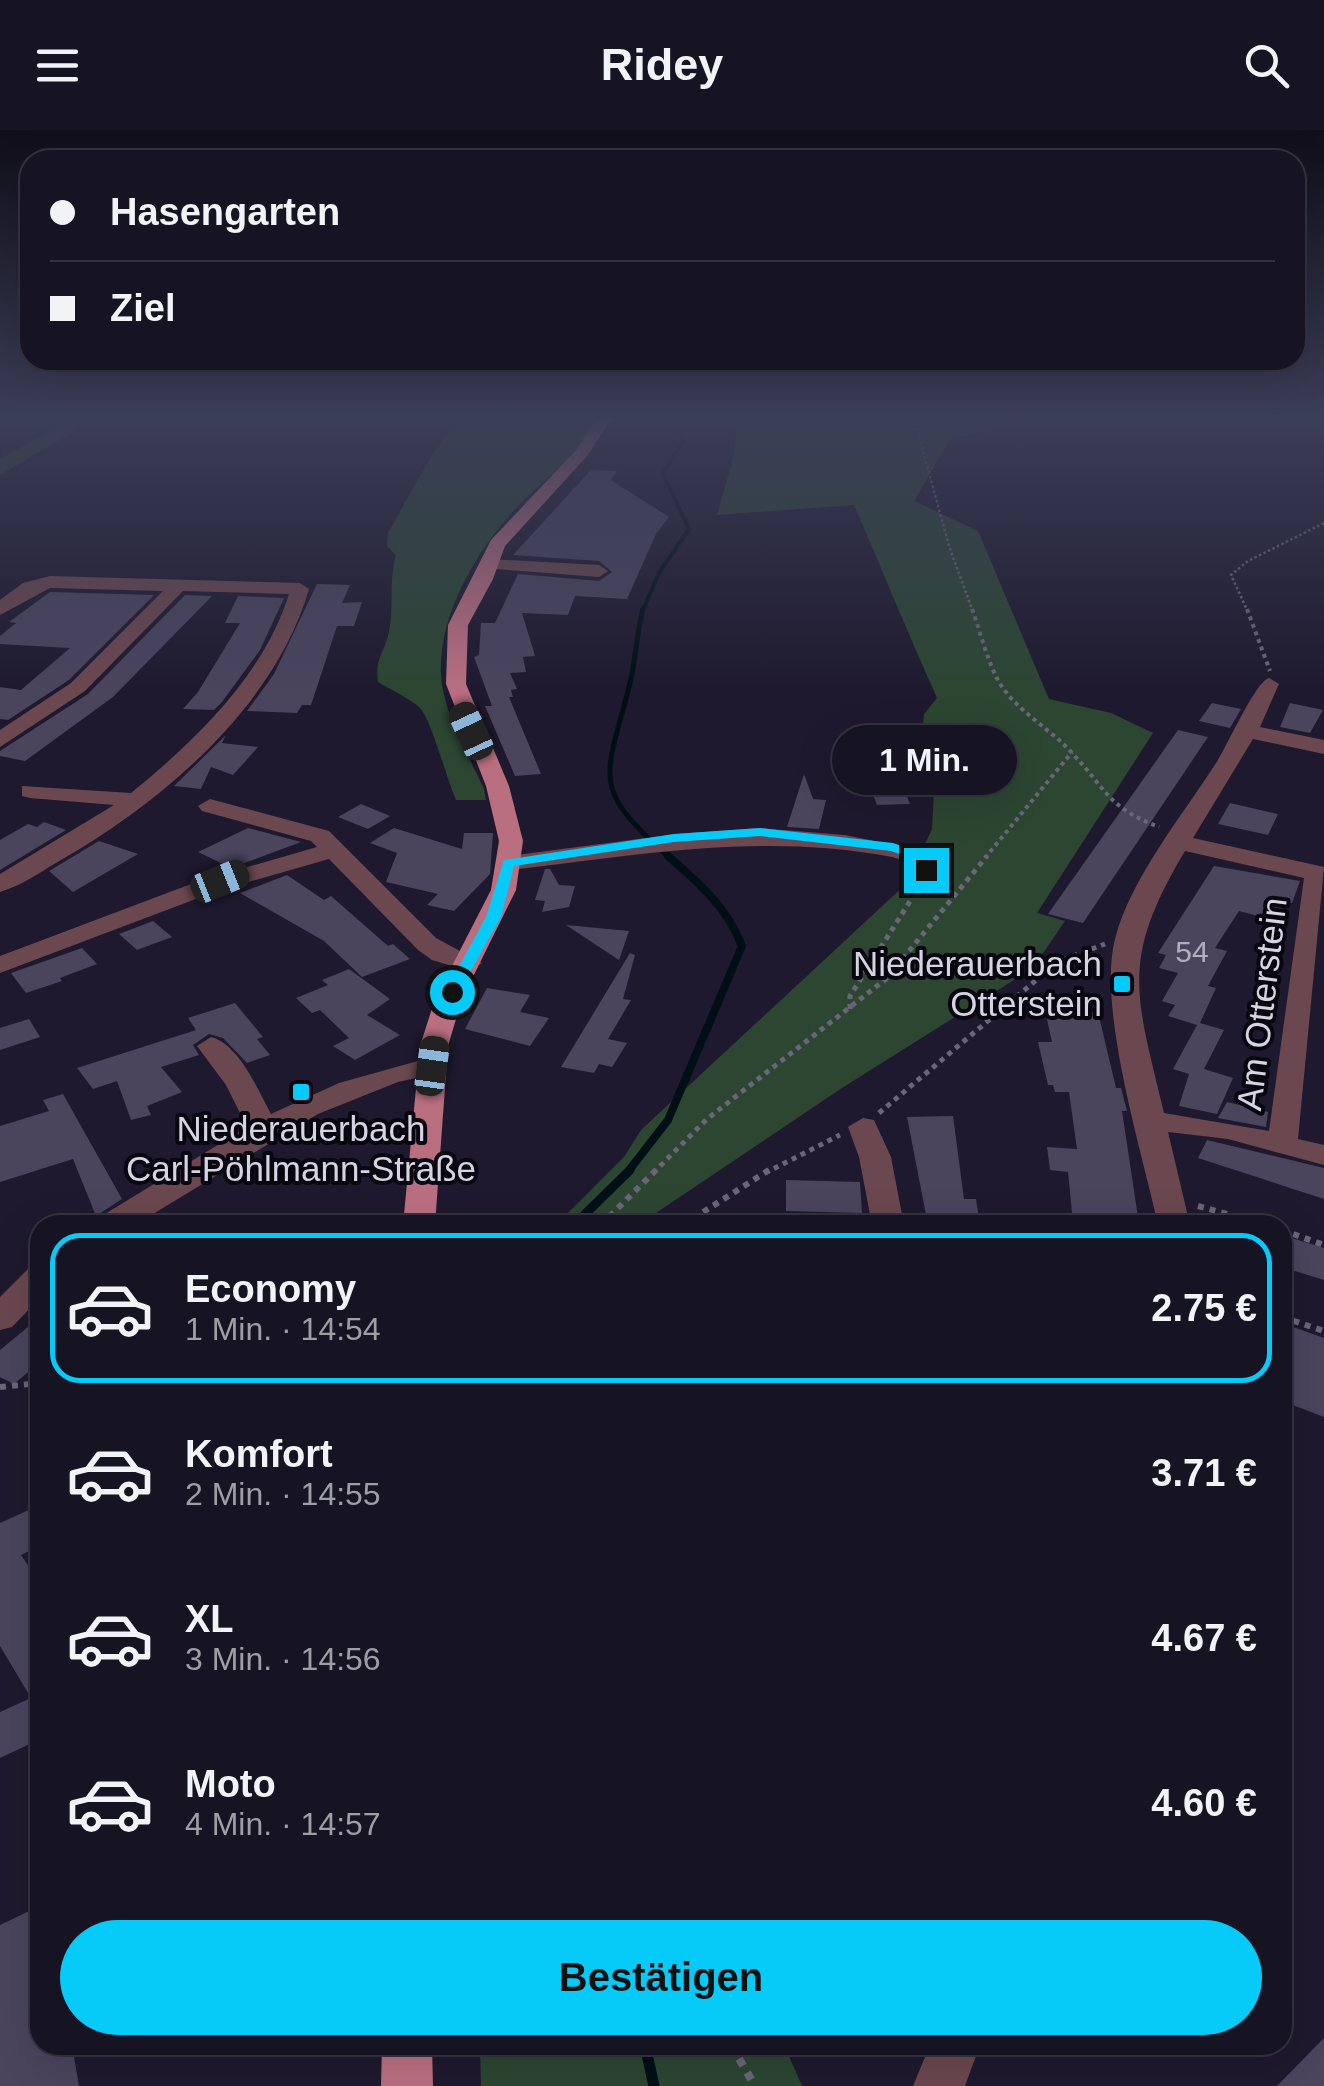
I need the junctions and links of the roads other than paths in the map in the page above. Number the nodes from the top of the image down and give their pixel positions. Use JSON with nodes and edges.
{"nodes":[{"id":1,"x":533,"y":509,"type":"edge"},
{"id":2,"x":493,"y":555,"type":"junction"},
{"id":3,"x":599,"y":571,"type":"dead end"},
{"id":4,"x":178,"y":585,"type":"junction"},
{"id":5,"x":0,"y":610,"type":"edge"},
{"id":6,"x":1270,"y":684,"type":"road end"},
{"id":7,"x":1247,"y":732,"type":"junction"},
{"id":8,"x":0,"y":740,"type":"edge"},
{"id":9,"x":1324,"y":747,"type":"edge"},
{"id":10,"x":30,"y":791,"type":"dead end"},
{"id":11,"x":136,"y":800,"type":"junction"},
{"id":12,"x":210,"y":806,"type":"dead end"},
{"id":13,"x":1179,"y":838,"type":"junction"},
{"id":14,"x":336,"y":850,"type":"junction"},
{"id":15,"x":508,"y":863,"type":"junction"},
{"id":16,"x":926,"y":870,"type":"road end"},
{"id":17,"x":1321,"y":874,"type":"edge"},
{"id":18,"x":0,"y":884,"type":"edge"},
{"id":19,"x":470,"y":962,"type":"junction"},
{"id":20,"x":0,"y":965,"type":"edge"},
{"id":21,"x":211,"y":1046,"type":"dead end"},
{"id":22,"x":432,"y":1066,"type":"junction"},
{"id":23,"x":1153,"y":1121,"type":"junction"},
{"id":24,"x":863,"y":1127,"type":"road end"},
{"id":25,"x":265,"y":1133,"type":"junction"},
{"id":26,"x":1282,"y":1144,"type":"junction"},
{"id":27,"x":1324,"y":1155,"type":"edge"},
{"id":28,"x":1172,"y":1214,"type":"edge"},
{"id":29,"x":129,"y":1215,"type":"edge"},
{"id":30,"x":420,"y":1215,"type":"edge"},
{"id":31,"x":886,"y":1215,"type":"edge"},
{"id":32,"x":30,"y":1287,"type":"edge"},
{"id":33,"x":0,"y":1318,"type":"edge"},
{"id":34,"x":407,"y":2055,"type":"edge"},
{"id":35,"x":407,"y":2086,"type":"edge"}],
"edges":[{"from":1,"to":2,"type":"main road"},
{"from":2,"to":3,"type":"street"},
{"from":2,"to":15,"type":"main road"},
{"from":4,"to":5,"type":"street"},
{"from":4,"to":8,"type":"street"},
{"from":4,"to":11,"type":"street"},
{"from":6,"to":7,"type":"street"},
{"from":7,"to":9,"type":"street"},
{"from":7,"to":13,"type":"street"},
{"from":10,"to":11,"type":"street"},
{"from":11,"to":18,"type":"street"},
{"from":12,"to":14,"type":"street"},
{"from":13,"to":17,"type":"street"},
{"from":13,"to":23,"type":"street"},
{"from":14,"to":19,"type":"street"},
{"from":14,"to":20,"type":"street"},
{"from":15,"to":16,"type":"street"},
{"from":15,"to":19,"type":"main road"},
{"from":17,"to":26,"type":"street","name":"Am Otterstein"},
{"from":19,"to":22,"type":"main road"},
{"from":21,"to":25,"type":"street"},
{"from":22,"to":25,"type":"street"},
{"from":22,"to":30,"type":"main road"},
{"from":23,"to":26,"type":"street","name":"Am Otterstein"},
{"from":23,"to":28,"type":"street"},
{"from":24,"to":31,"type":"street"},
{"from":25,"to":29,"type":"street"},
{"from":26,"to":27,"type":"street","name":"Am Otterstein"},
{"from":32,"to":33,"type":"street"},
{"from":34,"to":35,"type":"main road"}]}
